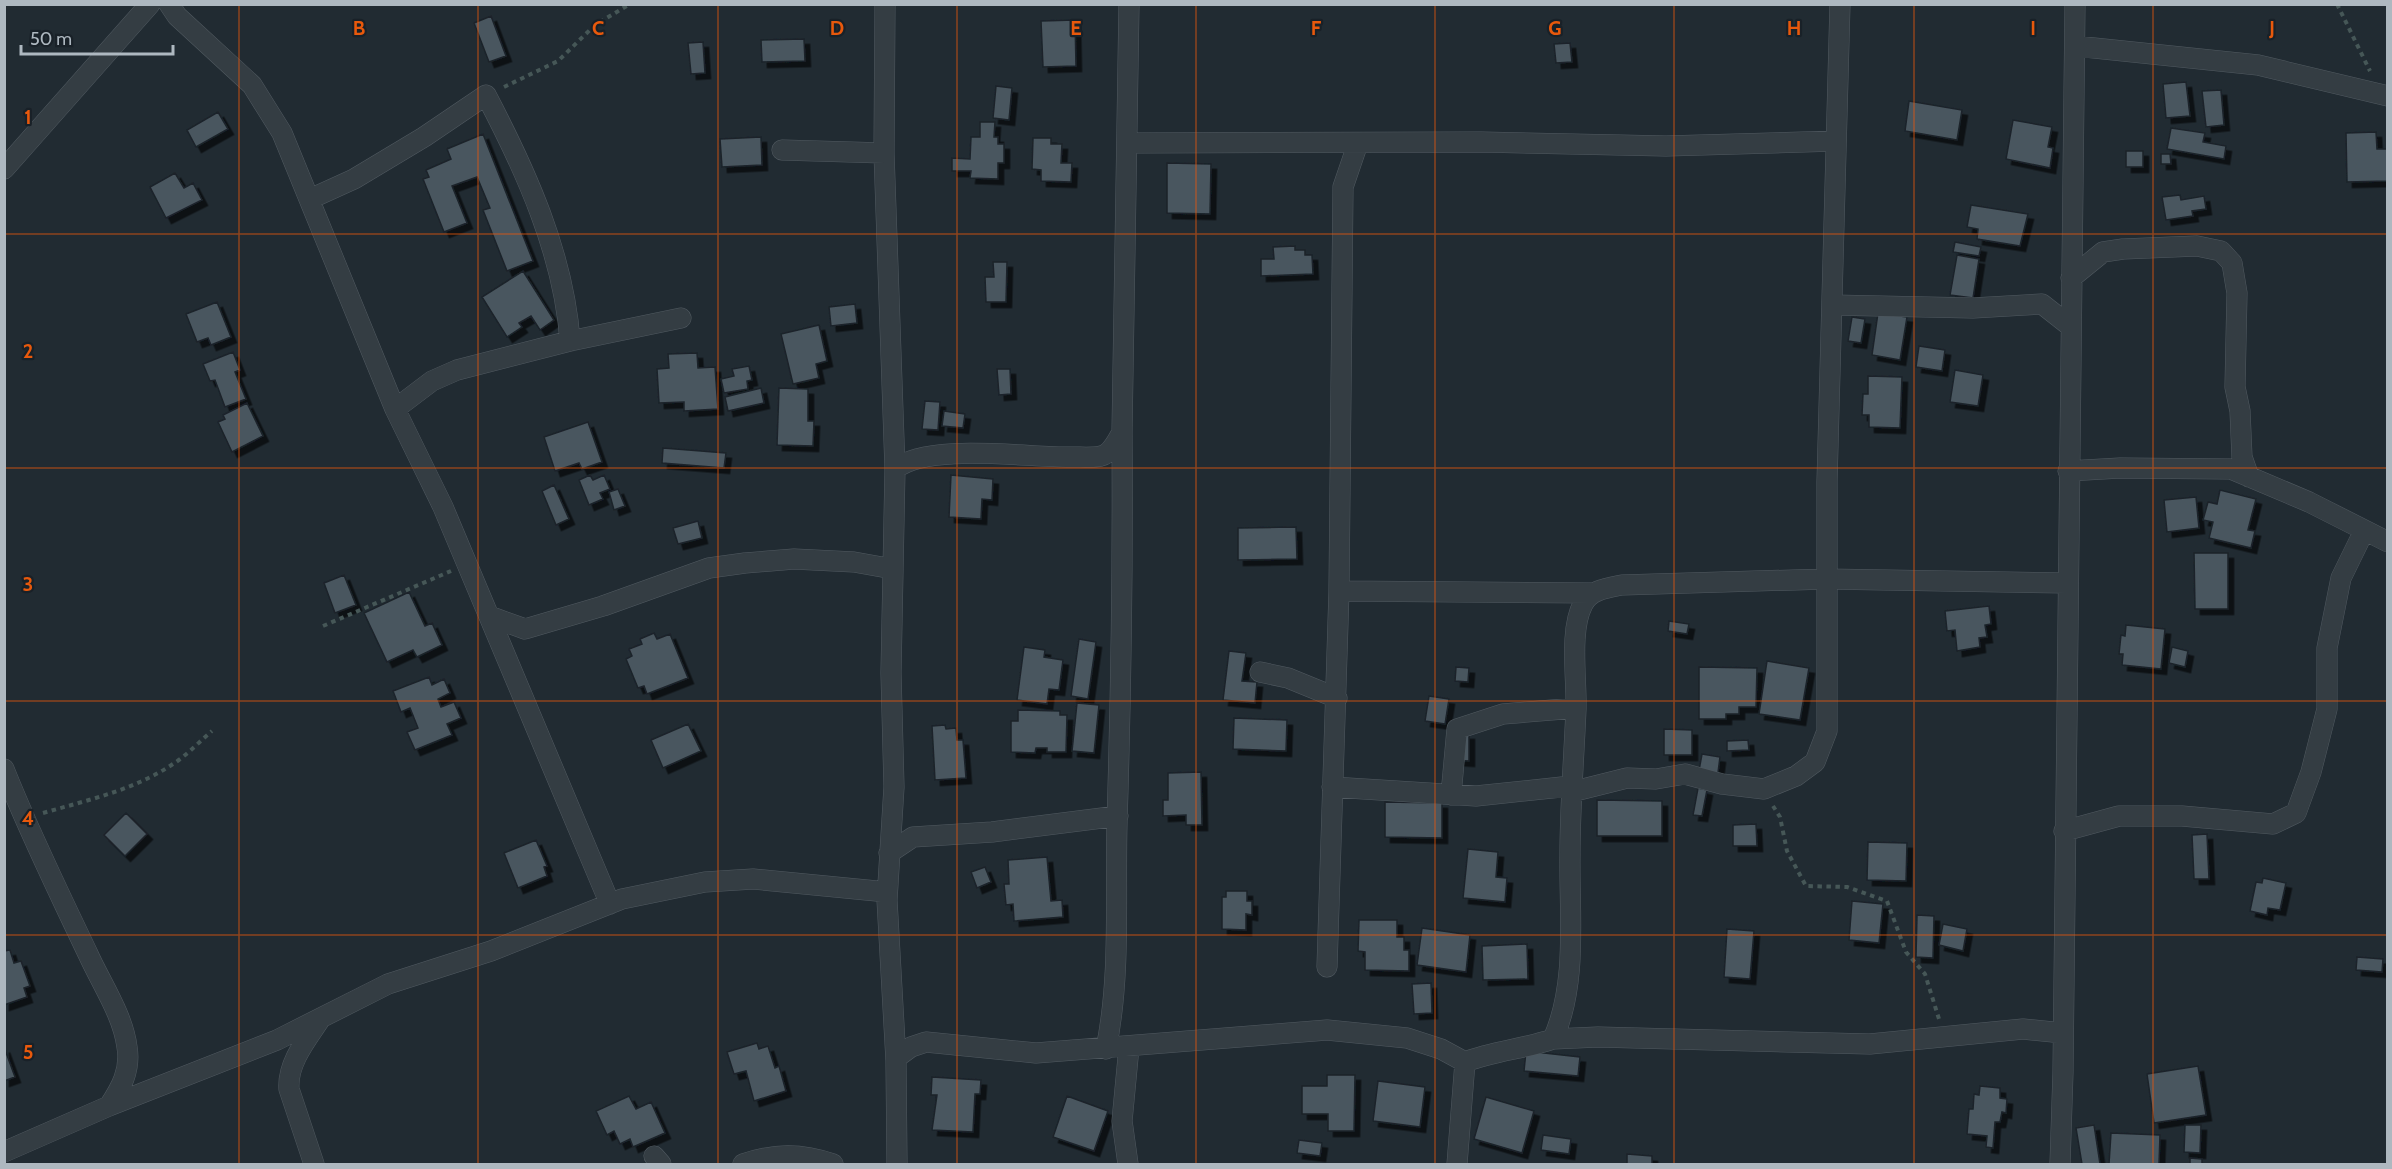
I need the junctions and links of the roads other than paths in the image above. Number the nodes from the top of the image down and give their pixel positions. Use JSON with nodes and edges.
{"nodes":[{"id":1,"x":150,"y":4,"type":"edge"},
{"id":2,"x":169,"y":4,"type":"edge"},
{"id":3,"x":885,"y":4,"type":"edge"},
{"id":4,"x":1130,"y":4,"type":"edge"},
{"id":5,"x":1840,"y":4,"type":"edge"},
{"id":6,"x":2075,"y":4,"type":"edge"},
{"id":7,"x":2075,"y":46,"type":"junction"},
{"id":8,"x":2385,"y":96,"type":"edge"},
{"id":9,"x":1836,"y":141,"type":"junction"},
{"id":10,"x":1129,"y":143,"type":"junction"},
{"id":11,"x":1358,"y":143,"type":"junction"},
{"id":12,"x":782,"y":150,"type":"dead end"},
{"id":13,"x":885,"y":153,"type":"junction"},
{"id":14,"x":4,"y":169,"type":"edge"},
{"id":15,"x":310,"y":199,"type":"junction"},
{"id":16,"x":2071,"y":278,"type":"junction"},
{"id":17,"x":1832,"y":305,"type":"junction"},
{"id":18,"x":681,"y":318,"type":"dead end"},
{"id":19,"x":2070,"y":326,"type":"junction"},
{"id":20,"x":570,"y":340,"type":"junction"},
{"id":21,"x":395,"y":409,"type":"junction"},
{"id":22,"x":1122,"y":432,"type":"junction"},
{"id":23,"x":895,"y":469,"type":"junction"},
{"id":24,"x":2068,"y":471,"type":"junction"},
{"id":25,"x":2249,"y":477,"type":"junction"},
{"id":26,"x":2364,"y":531,"type":"junction"},
{"id":27,"x":2388,"y":542,"type":"edge"},
{"id":28,"x":893,"y":569,"type":"junction"},
{"id":29,"x":1827,"y":579,"type":"junction"},
{"id":30,"x":2067,"y":583,"type":"junction"},
{"id":31,"x":1339,"y":591,"type":"junction"},
{"id":32,"x":1593,"y":593,"type":"junction"},
{"id":33,"x":489,"y":616,"type":"junction"},
{"id":34,"x":1260,"y":672,"type":"dead end"},
{"id":35,"x":1337,"y":698,"type":"junction"},
{"id":36,"x":1576,"y":708,"type":"junction"},
{"id":37,"x":4,"y":769,"type":"edge"},
{"id":38,"x":1332,"y":787,"type":"junction"},
{"id":39,"x":1571,"y":789,"type":"junction"},
{"id":40,"x":1451,"y":795,"type":"junction"},
{"id":41,"x":1118,"y":816,"type":"junction"},
{"id":42,"x":2064,"y":831,"type":"junction"},
{"id":43,"x":889,"y":853,"type":"junction"},
{"id":44,"x":887,"y":892,"type":"junction"},
{"id":45,"x":610,"y":904,"type":"junction"},
{"id":46,"x":1328,"y":967,"type":"dead end"},
{"id":47,"x":323,"y":1016,"type":"junction"},
{"id":48,"x":2063,"y":1033,"type":"junction"},
{"id":49,"x":1553,"y":1039,"type":"junction"},
{"id":50,"x":1129,"y":1047,"type":"junction"},
{"id":51,"x":1106,"y":1049,"type":"junction"},
{"id":52,"x":896,"y":1058,"type":"junction"},
{"id":53,"x":1465,"y":1062,"type":"junction"},
{"id":54,"x":109,"y":1106,"type":"junction"},
{"id":55,"x":4,"y":1152,"type":"edge"},
{"id":56,"x":314,"y":1164,"type":"edge"},
{"id":57,"x":743,"y":1164,"type":"edge"},
{"id":58,"x":833,"y":1164,"type":"edge"},
{"id":59,"x":897,"y":1164,"type":"edge"},
{"id":60,"x":1128,"y":1164,"type":"edge"},
{"id":61,"x":1457,"y":1164,"type":"edge"},
{"id":62,"x":2060,"y":1164,"type":"edge"}],
"edges":[{"from":1,"to":14,"type":"street"},
{"from":2,"to":15,"type":"street"},
{"from":3,"to":13,"type":"street"},
{"from":4,"to":10,"type":"street"},
{"from":5,"to":9,"type":"street"},
{"from":6,"to":7,"type":"street"},
{"from":7,"to":8,"type":"street"},
{"from":7,"to":16,"type":"street"},
{"from":9,"to":11,"type":"street"},
{"from":9,"to":17,"type":"street"},
{"from":10,"to":11,"type":"street"},
{"from":10,"to":22,"type":"street"},
{"from":11,"to":31,"type":"street"},
{"from":12,"to":13,"type":"street"},
{"from":13,"to":23,"type":"street"},
{"from":15,"to":20,"type":"street"},
{"from":15,"to":21,"type":"street"},
{"from":16,"to":19,"type":"street"},
{"from":16,"to":25,"type":"street"},
{"from":17,"to":19,"type":"street"},
{"from":17,"to":29,"type":"street"},
{"from":18,"to":20,"type":"street"},
{"from":19,"to":24,"type":"street"},
{"from":20,"to":21,"type":"street"},
{"from":21,"to":33,"type":"street"},
{"from":22,"to":23,"type":"street"},
{"from":22,"to":41,"type":"street"},
{"from":23,"to":28,"type":"street"},
{"from":24,"to":25,"type":"street"},
{"from":24,"to":30,"type":"street"},
{"from":25,"to":26,"type":"street"},
{"from":26,"to":27,"type":"street"},
{"from":26,"to":42,"type":"street"},
{"from":28,"to":33,"type":"street"},
{"from":28,"to":43,"type":"street"},
{"from":29,"to":30,"type":"street"},
{"from":29,"to":32,"type":"street"},
{"from":29,"to":39,"type":"street"},
{"from":30,"to":42,"type":"street"},
{"from":31,"to":32,"type":"street"},
{"from":31,"to":35,"type":"street"},
{"from":32,"to":36,"type":"street"},
{"from":33,"to":45,"type":"street"},
{"from":34,"to":35,"type":"street"},
{"from":35,"to":38,"type":"street"},
{"from":36,"to":39,"type":"street"},
{"from":36,"to":40,"type":"street"},
{"from":37,"to":54,"type":"street"},
{"from":38,"to":40,"type":"street"},
{"from":38,"to":46,"type":"street"},
{"from":39,"to":40,"type":"street"},
{"from":39,"to":49,"type":"street"},
{"from":41,"to":43,"type":"street"},
{"from":41,"to":51,"type":"street"},
{"from":42,"to":48,"type":"street"},
{"from":43,"to":44,"type":"street"},
{"from":44,"to":45,"type":"street"},
{"from":44,"to":52,"type":"street"},
{"from":45,"to":47,"type":"street"},
{"from":47,"to":54,"type":"street"},
{"from":47,"to":56,"type":"street"},
{"from":48,"to":49,"type":"street"},
{"from":48,"to":62,"type":"street"},
{"from":49,"to":53,"type":"street"},
{"from":50,"to":51,"type":"street"},
{"from":50,"to":53,"type":"street"},
{"from":50,"to":60,"type":"street"},
{"from":51,"to":52,"type":"street"},
{"from":52,"to":59,"type":"street"},
{"from":53,"to":61,"type":"street"},
{"from":54,"to":55,"type":"street"},
{"from":57,"to":58,"type":"street"}]}
